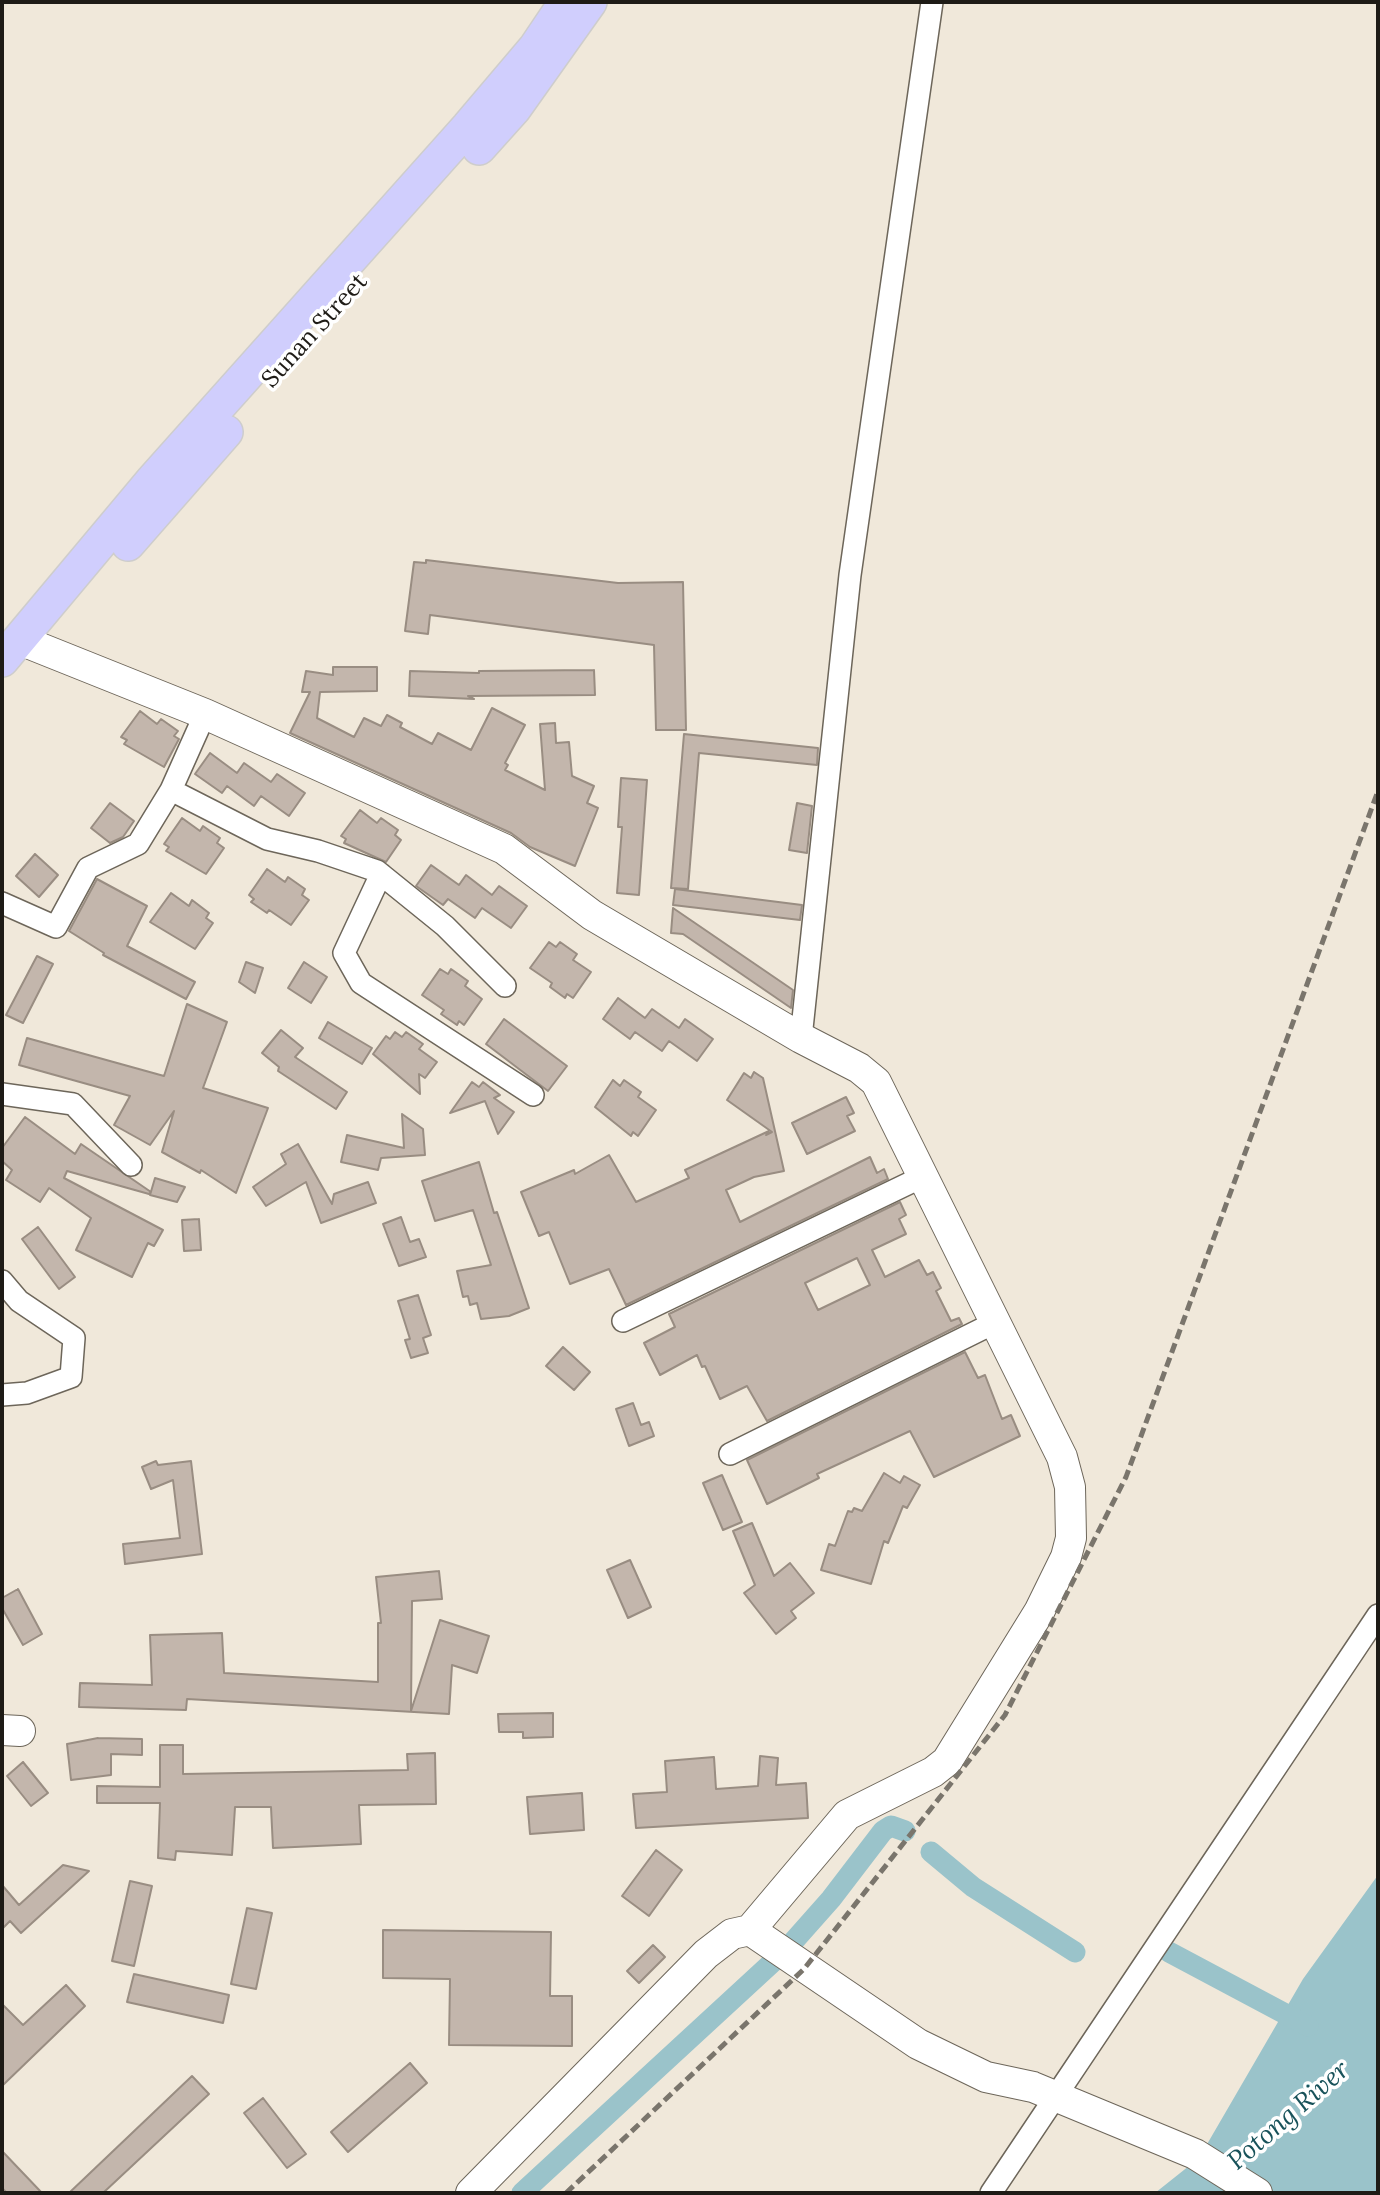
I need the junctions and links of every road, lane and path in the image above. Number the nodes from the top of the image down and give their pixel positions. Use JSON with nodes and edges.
{"nodes":[{"id":1,"x":566,"y":2,"type":"edge"},
{"id":2,"x":590,"y":2,"type":"edge"},
{"id":3,"x":932,"y":2,"type":"edge"},
{"id":4,"x":8,"y":641,"type":"edge"},
{"id":5,"x":205,"y":714,"type":"junction"},
{"id":6,"x":171,"y":790,"type":"junction"},
{"id":7,"x":381,"y":874,"type":"junction"},
{"id":8,"x":2,"y":903,"type":"edge"},
{"id":9,"x":505,"y":986,"type":"dead end"},
{"id":10,"x":801,"y":1038,"type":"junction"},
{"id":11,"x":2,"y":1094,"type":"edge"},
{"id":12,"x":533,"y":1095,"type":"dead end"},
{"id":13,"x":131,"y":1165,"type":"dead end"},
{"id":14,"x":922,"y":1177,"type":"junction"},
{"id":15,"x":2,"y":1281,"type":"edge"},
{"id":16,"x":623,"y":1321,"type":"dead end"},
{"id":17,"x":996,"y":1322,"type":"junction"},
{"id":18,"x":2,"y":1395,"type":"edge"},
{"id":19,"x":730,"y":1454,"type":"dead end"},
{"id":20,"x":1378,"y":1615,"type":"edge"},
{"id":21,"x":750,"y":1930,"type":"junction"},
{"id":22,"x":1054,"y":2096,"type":"junction"},
{"id":23,"x":471,"y":2193,"type":"edge"},
{"id":24,"x":991,"y":2193,"type":"edge"},
{"id":25,"x":1257,"y":2193,"type":"edge"}],
"edges":[{"from":1,"to":4,"type":"main road","name":"Sunan Street"},
{"from":2,"to":4,"type":"main road","name":"Sunan Street"},
{"from":3,"to":10,"type":"street"},
{"from":4,"to":5,"type":"street"},
{"from":5,"to":6,"type":"street"},
{"from":5,"to":10,"type":"street"},
{"from":6,"to":7,"type":"street"},
{"from":6,"to":8,"type":"street"},
{"from":7,"to":9,"type":"street"},
{"from":7,"to":12,"type":"street"},
{"from":10,"to":14,"type":"street"},
{"from":11,"to":13,"type":"street"},
{"from":14,"to":16,"type":"street"},
{"from":14,"to":17,"type":"street"},
{"from":15,"to":18,"type":"street"},
{"from":17,"to":19,"type":"street"},
{"from":17,"to":21,"type":"street"},
{"from":20,"to":22,"type":"street"},
{"from":21,"to":22,"type":"street"},
{"from":21,"to":23,"type":"street"},
{"from":22,"to":24,"type":"street"},
{"from":22,"to":25,"type":"street"}]}
